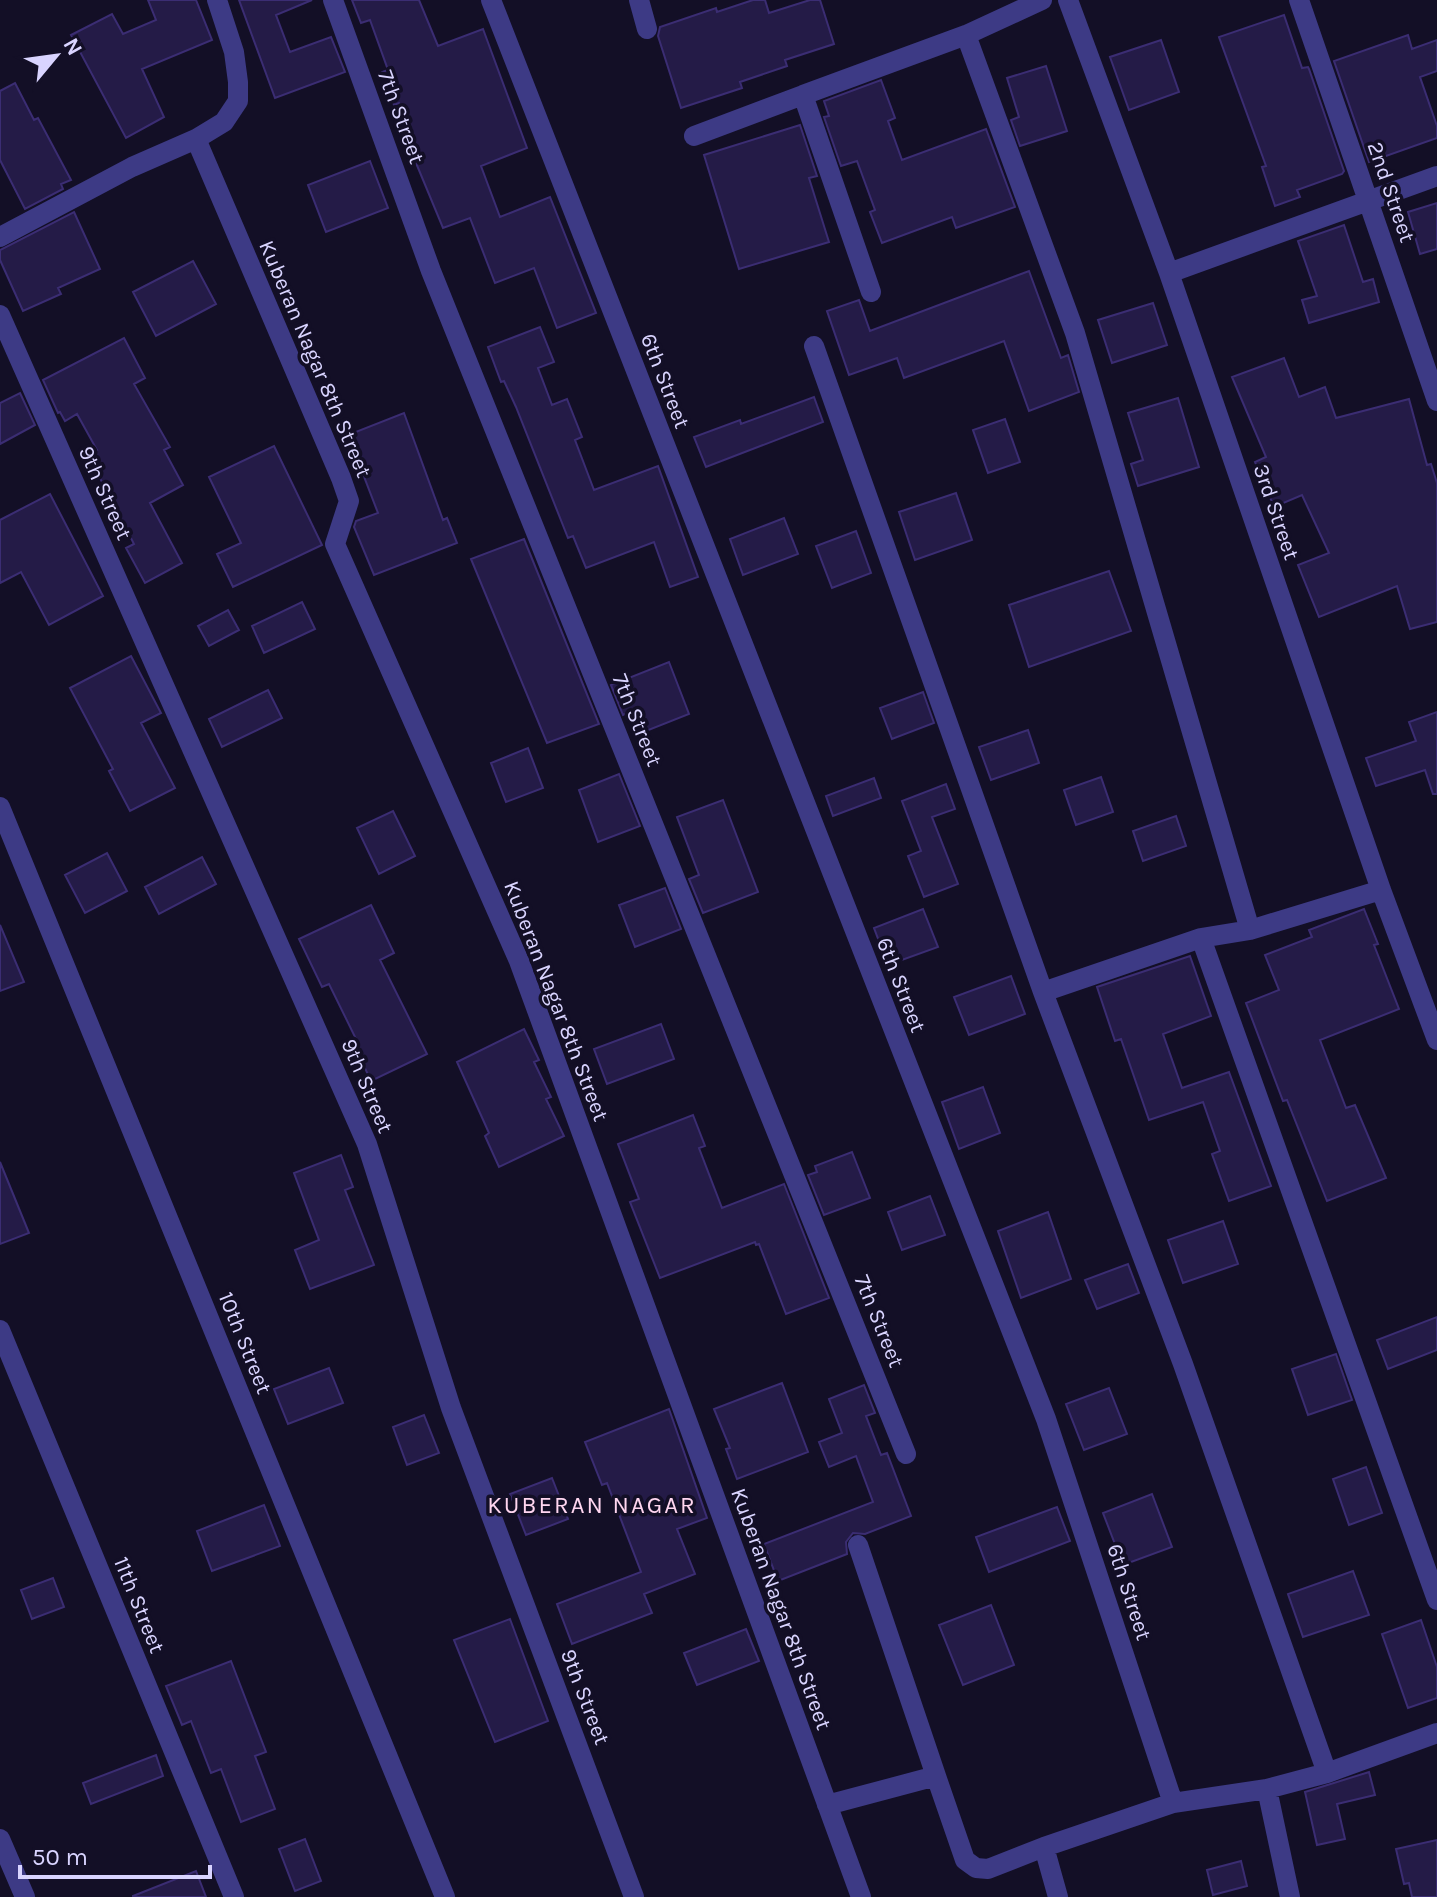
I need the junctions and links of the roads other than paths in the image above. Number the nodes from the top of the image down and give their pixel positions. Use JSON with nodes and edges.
{"nodes":[{"id":1,"x":217,"y":0,"type":"edge"},
{"id":2,"x":333,"y":0,"type":"edge"},
{"id":3,"x":491,"y":0,"type":"edge"},
{"id":4,"x":639,"y":0,"type":"edge"},
{"id":5,"x":1042,"y":0,"type":"edge"},
{"id":6,"x":1068,"y":0,"type":"edge"},
{"id":7,"x":1299,"y":0,"type":"edge"},
{"id":8,"x":647,"y":29,"type":"dead end"},
{"id":9,"x":966,"y":35,"type":"junction"},
{"id":10,"x":803,"y":95,"type":"junction"},
{"id":11,"x":694,"y":136,"type":"dead end"},
{"id":12,"x":196,"y":139,"type":"junction"},
{"id":13,"x":1437,"y":176,"type":"edge"},
{"id":14,"x":1369,"y":201,"type":"junction"},
{"id":15,"x":2,"y":231,"type":"edge"},
{"id":16,"x":1169,"y":273,"type":"junction"},
{"id":17,"x":871,"y":292,"type":"dead end"},
{"id":18,"x":0,"y":315,"type":"edge"},
{"id":19,"x":814,"y":346,"type":"dead end"},
{"id":20,"x":1437,"y":401,"type":"edge"},
{"id":21,"x":0,"y":807,"type":"edge"},
{"id":22,"x":1381,"y":890,"type":"junction"},
{"id":23,"x":1250,"y":930,"type":"junction"},
{"id":24,"x":1201,"y":938,"type":"junction"},
{"id":25,"x":1043,"y":992,"type":"junction"},
{"id":26,"x":1437,"y":1040,"type":"edge"},
{"id":27,"x":0,"y":1330,"type":"edge"},
{"id":28,"x":906,"y":1454,"type":"dead end"},
{"id":29,"x":858,"y":1545,"type":"dead end"},
{"id":30,"x":1437,"y":1600,"type":"edge"},
{"id":31,"x":1437,"y":1733,"type":"edge"},
{"id":32,"x":1327,"y":1773,"type":"junction"},
{"id":33,"x":936,"y":1776,"type":"junction"},
{"id":34,"x":1267,"y":1789,"type":"junction"},
{"id":35,"x":1173,"y":1803,"type":"junction"},
{"id":36,"x":827,"y":1805,"type":"junction"},
{"id":37,"x":0,"y":1839,"type":"edge"},
{"id":38,"x":1044,"y":1847,"type":"junction"},
{"id":39,"x":25,"y":1897,"type":"edge"},
{"id":40,"x":234,"y":1897,"type":"edge"},
{"id":41,"x":445,"y":1897,"type":"edge"},
{"id":42,"x":634,"y":1897,"type":"edge"},
{"id":43,"x":861,"y":1897,"type":"edge"},
{"id":44,"x":1058,"y":1897,"type":"edge"},
{"id":45,"x":1290,"y":1897,"type":"edge"}],
"edges":[{"from":1,"to":12,"type":"street"},
{"from":2,"to":28,"type":"street","name":"7th Street"},
{"from":3,"to":35,"type":"street","name":"6th Street"},
{"from":4,"to":8,"type":"street"},
{"from":5,"to":9,"type":"street"},
{"from":6,"to":16,"type":"street","name":"3rd Street"},
{"from":7,"to":14,"type":"street","name":"2nd Street"},
{"from":9,"to":10,"type":"street"},
{"from":9,"to":23,"type":"street"},
{"from":10,"to":11,"type":"street"},
{"from":10,"to":17,"type":"street"},
{"from":12,"to":15,"type":"street"},
{"from":12,"to":36,"type":"street","name":"Kuberan Nagar 8th Street"},
{"from":13,"to":14,"type":"street"},
{"from":14,"to":16,"type":"street"},
{"from":14,"to":20,"type":"street","name":"2nd Street"},
{"from":16,"to":22,"type":"street","name":"3rd Street"},
{"from":18,"to":42,"type":"street","name":"9th Street"},
{"from":19,"to":25,"type":"street"},
{"from":21,"to":41,"type":"street","name":"10th Street"},
{"from":22,"to":23,"type":"street"},
{"from":22,"to":26,"type":"street","name":"3rd Street"},
{"from":23,"to":24,"type":"street"},
{"from":24,"to":25,"type":"street"},
{"from":24,"to":30,"type":"street"},
{"from":25,"to":32,"type":"street"},
{"from":27,"to":40,"type":"street","name":"11th Street"},
{"from":29,"to":33,"type":"street"},
{"from":31,"to":32,"type":"street"},
{"from":32,"to":34,"type":"street"},
{"from":33,"to":36,"type":"street"},
{"from":33,"to":38,"type":"street"},
{"from":34,"to":35,"type":"street"},
{"from":34,"to":45,"type":"street"},
{"from":35,"to":38,"type":"street"},
{"from":36,"to":43,"type":"street","name":"Kuberan Nagar 8th Street"},
{"from":37,"to":39,"type":"street"},
{"from":38,"to":44,"type":"street"}]}
